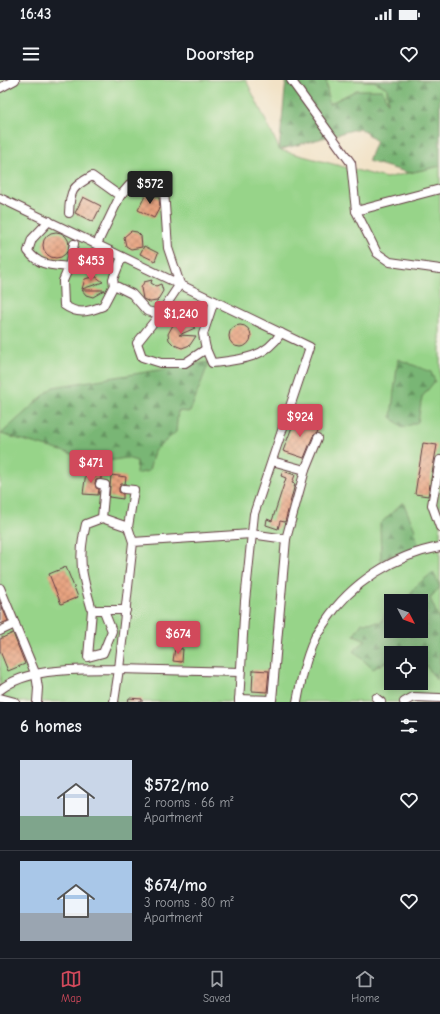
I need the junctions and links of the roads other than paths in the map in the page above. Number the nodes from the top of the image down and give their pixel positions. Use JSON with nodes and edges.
{"nodes":[{"id":1,"x":15,"y":80,"type":"edge"},
{"id":2,"x":291,"y":80,"type":"edge"},
{"id":3,"x":0,"y":88,"type":"edge"},
{"id":4,"x":440,"y":189,"type":"edge"},
{"id":5,"x":120,"y":196,"type":"junction"},
{"id":6,"x":0,"y":198,"type":"edge"},
{"id":7,"x":356,"y":211,"type":"junction"},
{"id":8,"x":69,"y":213,"type":"dead end"},
{"id":9,"x":49,"y":222,"type":"junction"},
{"id":10,"x":74,"y":244,"type":"dead end"},
{"id":11,"x":97,"y":244,"type":"junction"},
{"id":12,"x":122,"y":257,"type":"junction"},
{"id":13,"x":69,"y":267,"type":"junction"},
{"id":14,"x":440,"y":269,"type":"edge"},
{"id":15,"x":180,"y":284,"type":"junction"},
{"id":16,"x":114,"y":285,"type":"junction"},
{"id":17,"x":214,"y":301,"type":"junction"},
{"id":18,"x":160,"y":314,"type":"junction"},
{"id":19,"x":281,"y":333,"type":"junction"},
{"id":20,"x":206,"y":349,"type":"junction"},
{"id":21,"x":318,"y":438,"type":"dead end"},
{"id":22,"x":440,"y":460,"type":"edge"},
{"id":23,"x":272,"y":461,"type":"junction"},
{"id":24,"x":305,"y":470,"type":"junction"},
{"id":25,"x":100,"y":484,"type":"dead end"},
{"id":26,"x":124,"y":489,"type":"dead end"},
{"id":27,"x":102,"y":518,"type":"junction"},
{"id":28,"x":439,"y":522,"type":"edge"},
{"id":29,"x":128,"y":527,"type":"junction"},
{"id":30,"x":251,"y":534,"type":"junction"},
{"id":31,"x":286,"y":539,"type":"junction"},
{"id":32,"x":133,"y":542,"type":"junction"},
{"id":33,"x":440,"y":547,"type":"edge"},
{"id":34,"x":0,"y":588,"type":"edge"},
{"id":35,"x":92,"y":610,"type":"junction"},
{"id":36,"x":126,"y":610,"type":"junction"},
{"id":37,"x":104,"y":611,"type":"junction"},
{"id":38,"x":15,"y":624,"type":"junction"},
{"id":39,"x":0,"y":631,"type":"edge"},
{"id":40,"x":119,"y":669,"type":"junction"},
{"id":41,"x":240,"y":672,"type":"junction"},
{"id":42,"x":36,"y":675,"type":"junction"},
{"id":43,"x":0,"y":690,"type":"edge"},
{"id":44,"x":0,"y":698,"type":"edge"},
{"id":45,"x":440,"y":698,"type":"edge"},
{"id":46,"x":239,"y":700,"type":"edge"},
{"id":47,"x":15,"y":702,"type":"edge"},
{"id":48,"x":37,"y":702,"type":"edge"},
{"id":49,"x":114,"y":702,"type":"edge"},
{"id":50,"x":297,"y":702,"type":"edge"},
{"id":51,"x":404,"y":702,"type":"edge"}],
"edges":[{"from":1,"to":3,"type":"street"},
{"from":2,"to":7,"type":"street"},
{"from":4,"to":7,"type":"street"},
{"from":5,"to":8,"type":"street"},
{"from":5,"to":11,"type":"street"},
{"from":5,"to":15,"type":"street"},
{"from":6,"to":9,"type":"street"},
{"from":7,"to":14,"type":"street"},
{"from":9,"to":11,"type":"street"},
{"from":9,"to":13,"type":"street"},
{"from":10,"to":13,"type":"street"},
{"from":11,"to":12,"type":"street"},
{"from":12,"to":15,"type":"street"},
{"from":12,"to":16,"type":"street"},
{"from":13,"to":16,"type":"street"},
{"from":15,"to":17,"type":"street"},
{"from":15,"to":18,"type":"street"},
{"from":16,"to":18,"type":"street"},
{"from":17,"to":19,"type":"street"},
{"from":17,"to":20,"type":"street"},
{"from":18,"to":20,"type":"street"},
{"from":19,"to":20,"type":"street"},
{"from":19,"to":23,"type":"street"},
{"from":21,"to":24,"type":"street"},
{"from":22,"to":28,"type":"street"},
{"from":23,"to":24,"type":"street"},
{"from":23,"to":30,"type":"street"},
{"from":24,"to":31,"type":"street"},
{"from":25,"to":27,"type":"street"},
{"from":26,"to":29,"type":"street"},
{"from":27,"to":29,"type":"street"},
{"from":27,"to":35,"type":"street"},
{"from":29,"to":32,"type":"street"},
{"from":30,"to":31,"type":"street"},
{"from":30,"to":32,"type":"street"},
{"from":30,"to":41,"type":"street"},
{"from":31,"to":46,"type":"street"},
{"from":32,"to":36,"type":"street"},
{"from":33,"to":50,"type":"street"},
{"from":34,"to":38,"type":"street"},
{"from":35,"to":37,"type":"street"},
{"from":35,"to":37,"type":"street"},
{"from":36,"to":37,"type":"street"},
{"from":36,"to":40,"type":"street"},
{"from":38,"to":39,"type":"street"},
{"from":38,"to":42,"type":"street"},
{"from":40,"to":41,"type":"street"},
{"from":40,"to":42,"type":"street"},
{"from":40,"to":49,"type":"street"},
{"from":41,"to":46,"type":"street"},
{"from":42,"to":43,"type":"street"},
{"from":42,"to":48,"type":"street"},
{"from":44,"to":47,"type":"street"},
{"from":45,"to":51,"type":"street"}]}
